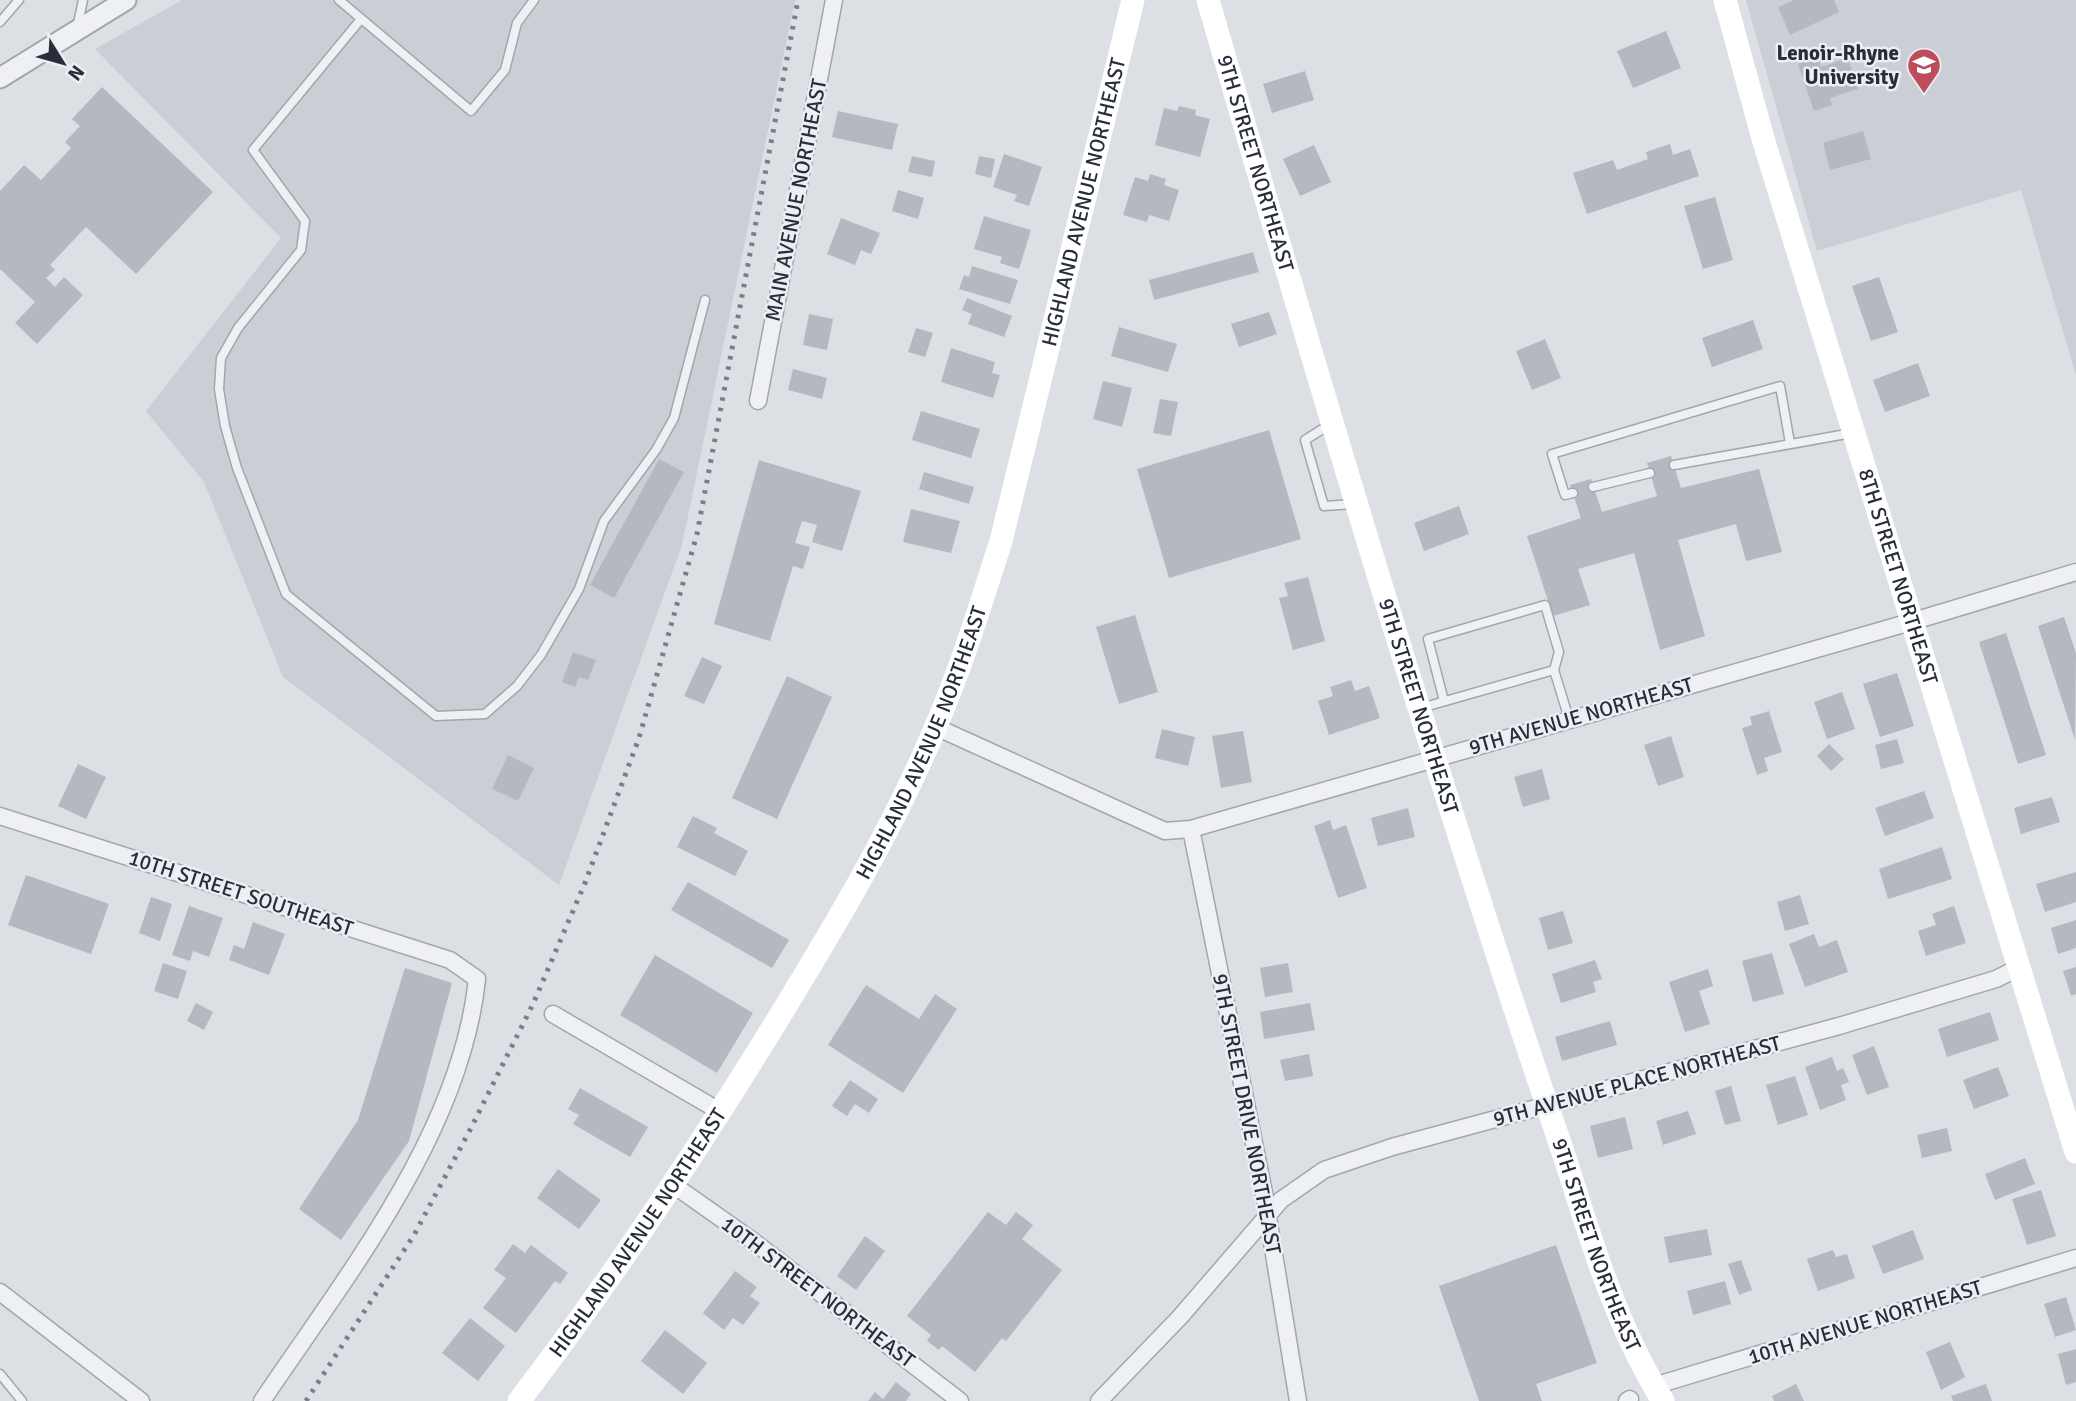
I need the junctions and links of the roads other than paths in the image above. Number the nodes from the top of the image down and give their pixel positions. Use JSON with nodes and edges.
{"nodes":[{"id":1,"x":19,"y":0,"type":"edge"},
{"id":2,"x":83,"y":0,"type":"edge"},
{"id":3,"x":126,"y":0,"type":"edge"},
{"id":4,"x":339,"y":0,"type":"edge"},
{"id":5,"x":534,"y":0,"type":"edge"},
{"id":6,"x":834,"y":0,"type":"edge"},
{"id":7,"x":1133,"y":0,"type":"edge"},
{"id":8,"x":1208,"y":0,"type":"edge"},
{"id":9,"x":1726,"y":0,"type":"edge"},
{"id":10,"x":361,"y":19,"type":"junction"},
{"id":11,"x":0,"y":22,"type":"edge"},
{"id":12,"x":77,"y":29,"type":"junction"},
{"id":13,"x":0,"y":78,"type":"edge"},
{"id":14,"x":705,"y":300,"type":"dead end"},
{"id":15,"x":758,"y":401,"type":"dead end"},
{"id":16,"x":1332,"y":424,"type":"junction"},
{"id":17,"x":1854,"y":432,"type":"junction"},
{"id":18,"x":1790,"y":443,"type":"junction"},
{"id":19,"x":1674,"y":465,"type":"dead end"},
{"id":20,"x":1650,"y":473,"type":"dead end"},
{"id":21,"x":1593,"y":486,"type":"dead end"},
{"id":22,"x":1573,"y":493,"type":"dead end"},
{"id":23,"x":1357,"y":504,"type":"junction"},
{"id":24,"x":2076,"y":572,"type":"edge"},
{"id":25,"x":1914,"y":621,"type":"junction"},
{"id":26,"x":1554,"y":670,"type":"junction"},
{"id":27,"x":1444,"y":701,"type":"junction"},
{"id":28,"x":1419,"y":709,"type":"junction"},
{"id":29,"x":1569,"y":719,"type":"junction"},
{"id":30,"x":936,"y":727,"type":"junction"},
{"id":31,"x":1434,"y":759,"type":"junction"},
{"id":32,"x":0,"y":816,"type":"edge"},
{"id":33,"x":1191,"y":829,"type":"junction"},
{"id":34,"x":2018,"y":968,"type":"junction"},
{"id":35,"x":553,"y":1014,"type":"dead end"},
{"id":36,"x":1546,"y":1105,"type":"junction"},
{"id":37,"x":721,"y":1112,"type":"junction"},
{"id":38,"x":2076,"y":1152,"type":"edge"},
{"id":39,"x":674,"y":1186,"type":"junction"},
{"id":40,"x":1268,"y":1214,"type":"junction"},
{"id":41,"x":2076,"y":1258,"type":"edge"},
{"id":42,"x":0,"y":1293,"type":"edge"},
{"id":43,"x":0,"y":1374,"type":"edge"},
{"id":44,"x":1658,"y":1394,"type":"edge"},
{"id":45,"x":22,"y":1401,"type":"edge"},
{"id":46,"x":141,"y":1401,"type":"edge"},
{"id":47,"x":262,"y":1401,"type":"edge"},
{"id":48,"x":519,"y":1401,"type":"edge"},
{"id":49,"x":960,"y":1401,"type":"edge"},
{"id":50,"x":1099,"y":1401,"type":"edge"},
{"id":51,"x":1298,"y":1401,"type":"edge"}],
"edges":[{"from":1,"to":11,"type":"lane"},
{"from":2,"to":12,"type":"lane"},
{"from":3,"to":12,"type":"street"},
{"from":4,"to":10,"type":"lane"},
{"from":5,"to":10,"type":"lane"},
{"from":6,"to":15,"type":"street","name":"MAIN AVENUE NORTHEAST"},
{"from":7,"to":30,"type":"main road","name":"HIGHLAND AVENUE NORTHEAST"},
{"from":8,"to":16,"type":"main road","name":"9TH STREET NORTHEAST"},
{"from":9,"to":17,"type":"main road","name":"8TH STREET NORTHEAST"},
{"from":10,"to":14,"type":"lane"},
{"from":12,"to":13,"type":"street"},
{"from":16,"to":23,"type":"main road","name":"9TH STREET NORTHEAST"},
{"from":16,"to":23,"type":"lane"},
{"from":17,"to":18,"type":"lane"},
{"from":17,"to":25,"type":"main road","name":"8TH STREET NORTHEAST"},
{"from":18,"to":19,"type":"lane"},
{"from":18,"to":22,"type":"lane"},
{"from":20,"to":21,"type":"lane"},
{"from":23,"to":28,"type":"main road","name":"9TH STREET NORTHEAST"},
{"from":24,"to":25,"type":"street","name":"9TH AVENUE NORTHEAST"},
{"from":25,"to":29,"type":"street","name":"9TH AVENUE NORTHEAST"},
{"from":25,"to":34,"type":"main road","name":"8TH STREET NORTHEAST"},
{"from":26,"to":27,"type":"lane"},
{"from":26,"to":27,"type":"lane"},
{"from":26,"to":29,"type":"lane"},
{"from":27,"to":28,"type":"lane"},
{"from":28,"to":31,"type":"main road","name":"9TH STREET NORTHEAST"},
{"from":29,"to":31,"type":"street","name":"9TH AVENUE NORTHEAST"},
{"from":30,"to":33,"type":"street","name":"9TH AVENUE NORTHEAST"},
{"from":30,"to":37,"type":"main road","name":"HIGHLAND AVENUE NORTHEAST"},
{"from":31,"to":33,"type":"street","name":"9TH AVENUE NORTHEAST"},
{"from":31,"to":36,"type":"main road","name":"9TH STREET NORTHEAST"},
{"from":32,"to":47,"type":"street","name":"10TH STREET SOUTHEAST"},
{"from":33,"to":40,"type":"street","name":"9TH STREET DRIVE NORTHEAST"},
{"from":34,"to":36,"type":"street","name":"9TH AVENUE PLACE NORTHEAST"},
{"from":34,"to":38,"type":"main road","name":"8TH STREET NORTHEAST"},
{"from":35,"to":37,"type":"street"},
{"from":36,"to":40,"type":"street","name":"9TH AVENUE PLACE NORTHEAST"},
{"from":36,"to":44,"type":"main road","name":"9TH STREET NORTHEAST"},
{"from":37,"to":39,"type":"main road","name":"HIGHLAND AVENUE NORTHEAST"},
{"from":39,"to":48,"type":"main road","name":"HIGHLAND AVENUE NORTHEAST"},
{"from":39,"to":49,"type":"street","name":"10TH STREET NORTHEAST"},
{"from":40,"to":50,"type":"street"},
{"from":40,"to":51,"type":"street","name":"9TH STREET DRIVE NORTHEAST"},
{"from":41,"to":44,"type":"street","name":"10TH AVENUE NORTHEAST"},
{"from":42,"to":46,"type":"street"},
{"from":43,"to":45,"type":"lane"}]}
